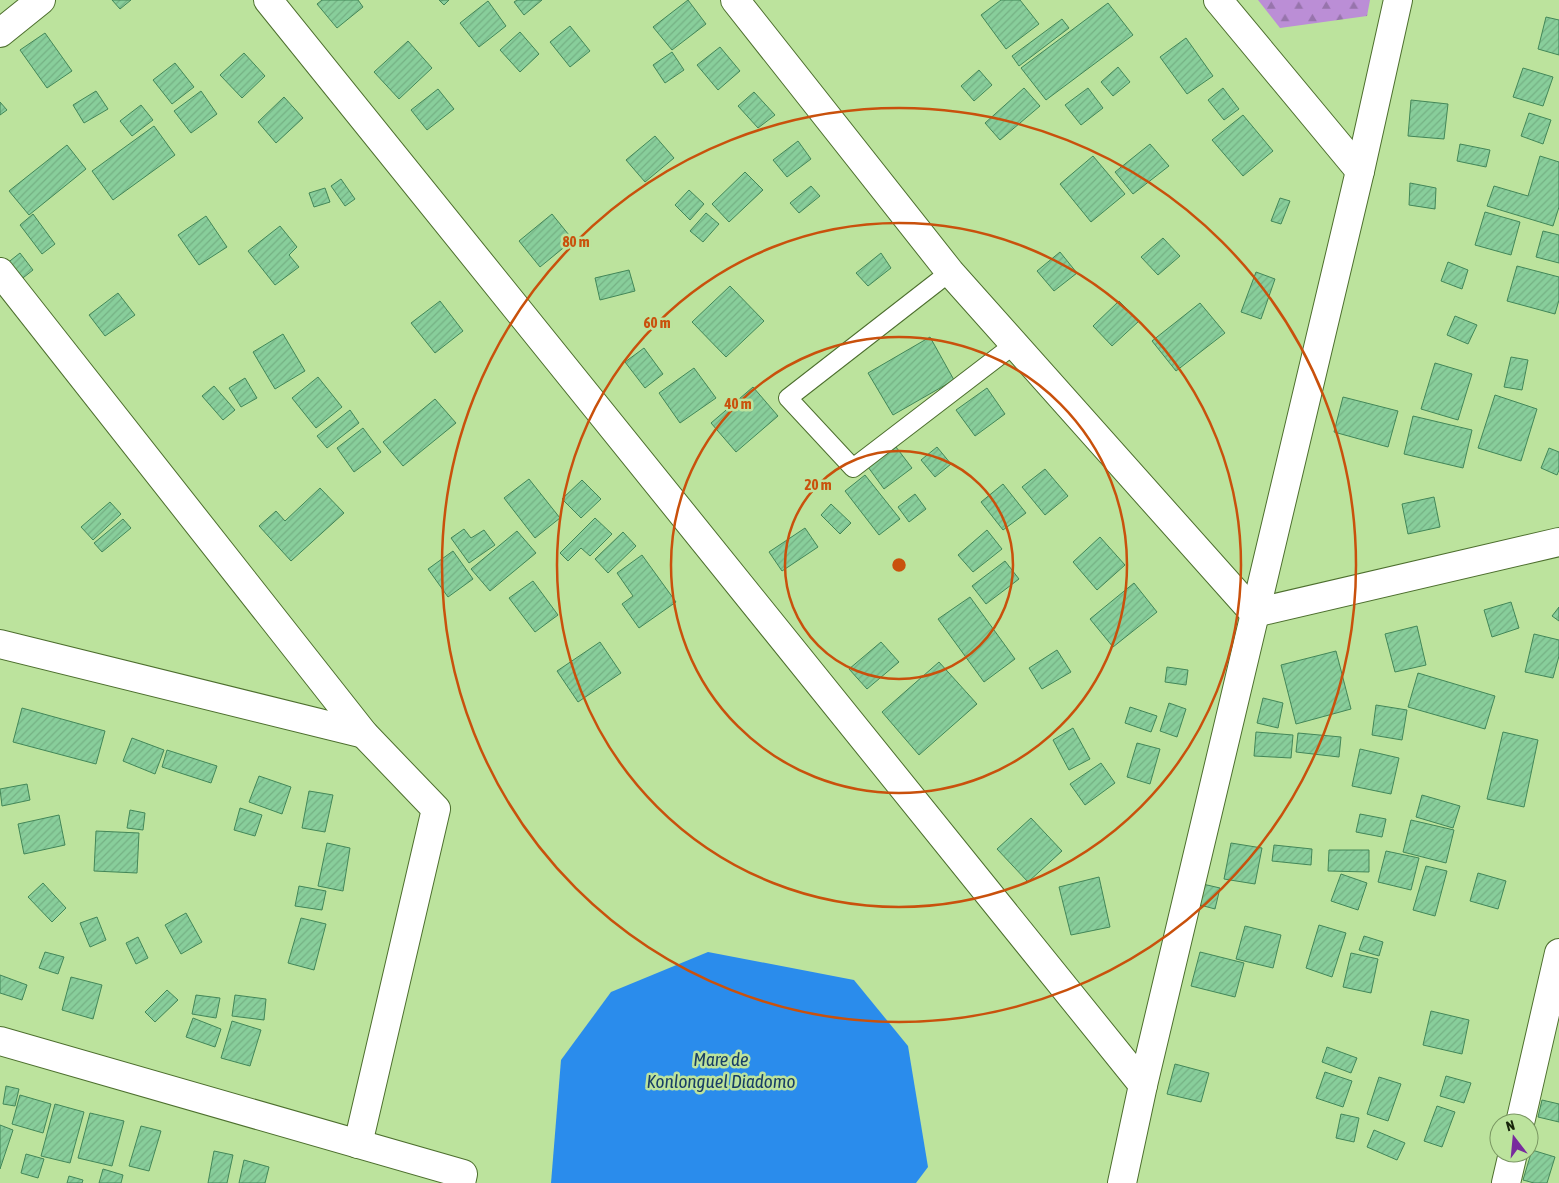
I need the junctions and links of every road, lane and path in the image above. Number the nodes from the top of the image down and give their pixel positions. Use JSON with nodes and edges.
{"nodes":[{"id":1,"x":41,"y":0,"type":"edge"},
{"id":2,"x":268,"y":0,"type":"edge"},
{"id":3,"x":735,"y":0,"type":"edge"},
{"id":4,"x":1218,"y":0,"type":"edge"},
{"id":5,"x":1398,"y":0,"type":"edge"},
{"id":6,"x":0,"y":32,"type":"edge"},
{"id":7,"x":1360,"y":171,"type":"junction"},
{"id":8,"x":0,"y":272,"type":"edge"},
{"id":9,"x":950,"y":272,"type":"junction"},
{"id":10,"x":1015,"y":344,"type":"junction"},
{"id":11,"x":1559,"y":542,"type":"edge"},
{"id":12,"x":1254,"y":613,"type":"junction"},
{"id":13,"x":0,"y":644,"type":"edge"},
{"id":14,"x":364,"y":734,"type":"junction"},
{"id":15,"x":1559,"y":953,"type":"edge"},
{"id":16,"x":0,"y":1041,"type":"edge"},
{"id":17,"x":1144,"y":1085,"type":"junction"},
{"id":18,"x":1522,"y":1113,"type":"edge"},
{"id":19,"x":358,"y":1144,"type":"junction"},
{"id":20,"x":1511,"y":1163,"type":"edge"},
{"id":21,"x":461,"y":1183,"type":"edge"},
{"id":22,"x":1122,"y":1183,"type":"edge"},
{"id":23,"x":1506,"y":1183,"type":"edge"}],
"edges":[{"from":1,"to":6,"type":"street"},
{"from":2,"to":17,"type":"street"},
{"from":3,"to":9,"type":"street"},
{"from":4,"to":7,"type":"street"},
{"from":5,"to":7,"type":"street"},
{"from":7,"to":12,"type":"street"},
{"from":8,"to":14,"type":"street"},
{"from":9,"to":10,"type":"street"},
{"from":9,"to":10,"type":"lane"},
{"from":10,"to":12,"type":"street"},
{"from":11,"to":12,"type":"street"},
{"from":12,"to":17,"type":"street"},
{"from":13,"to":14,"type":"street"},
{"from":14,"to":19,"type":"street"},
{"from":15,"to":18,"type":"street"},
{"from":16,"to":19,"type":"street"},
{"from":17,"to":22,"type":"street"},
{"from":19,"to":21,"type":"street"},
{"from":20,"to":23,"type":"street"}]}
